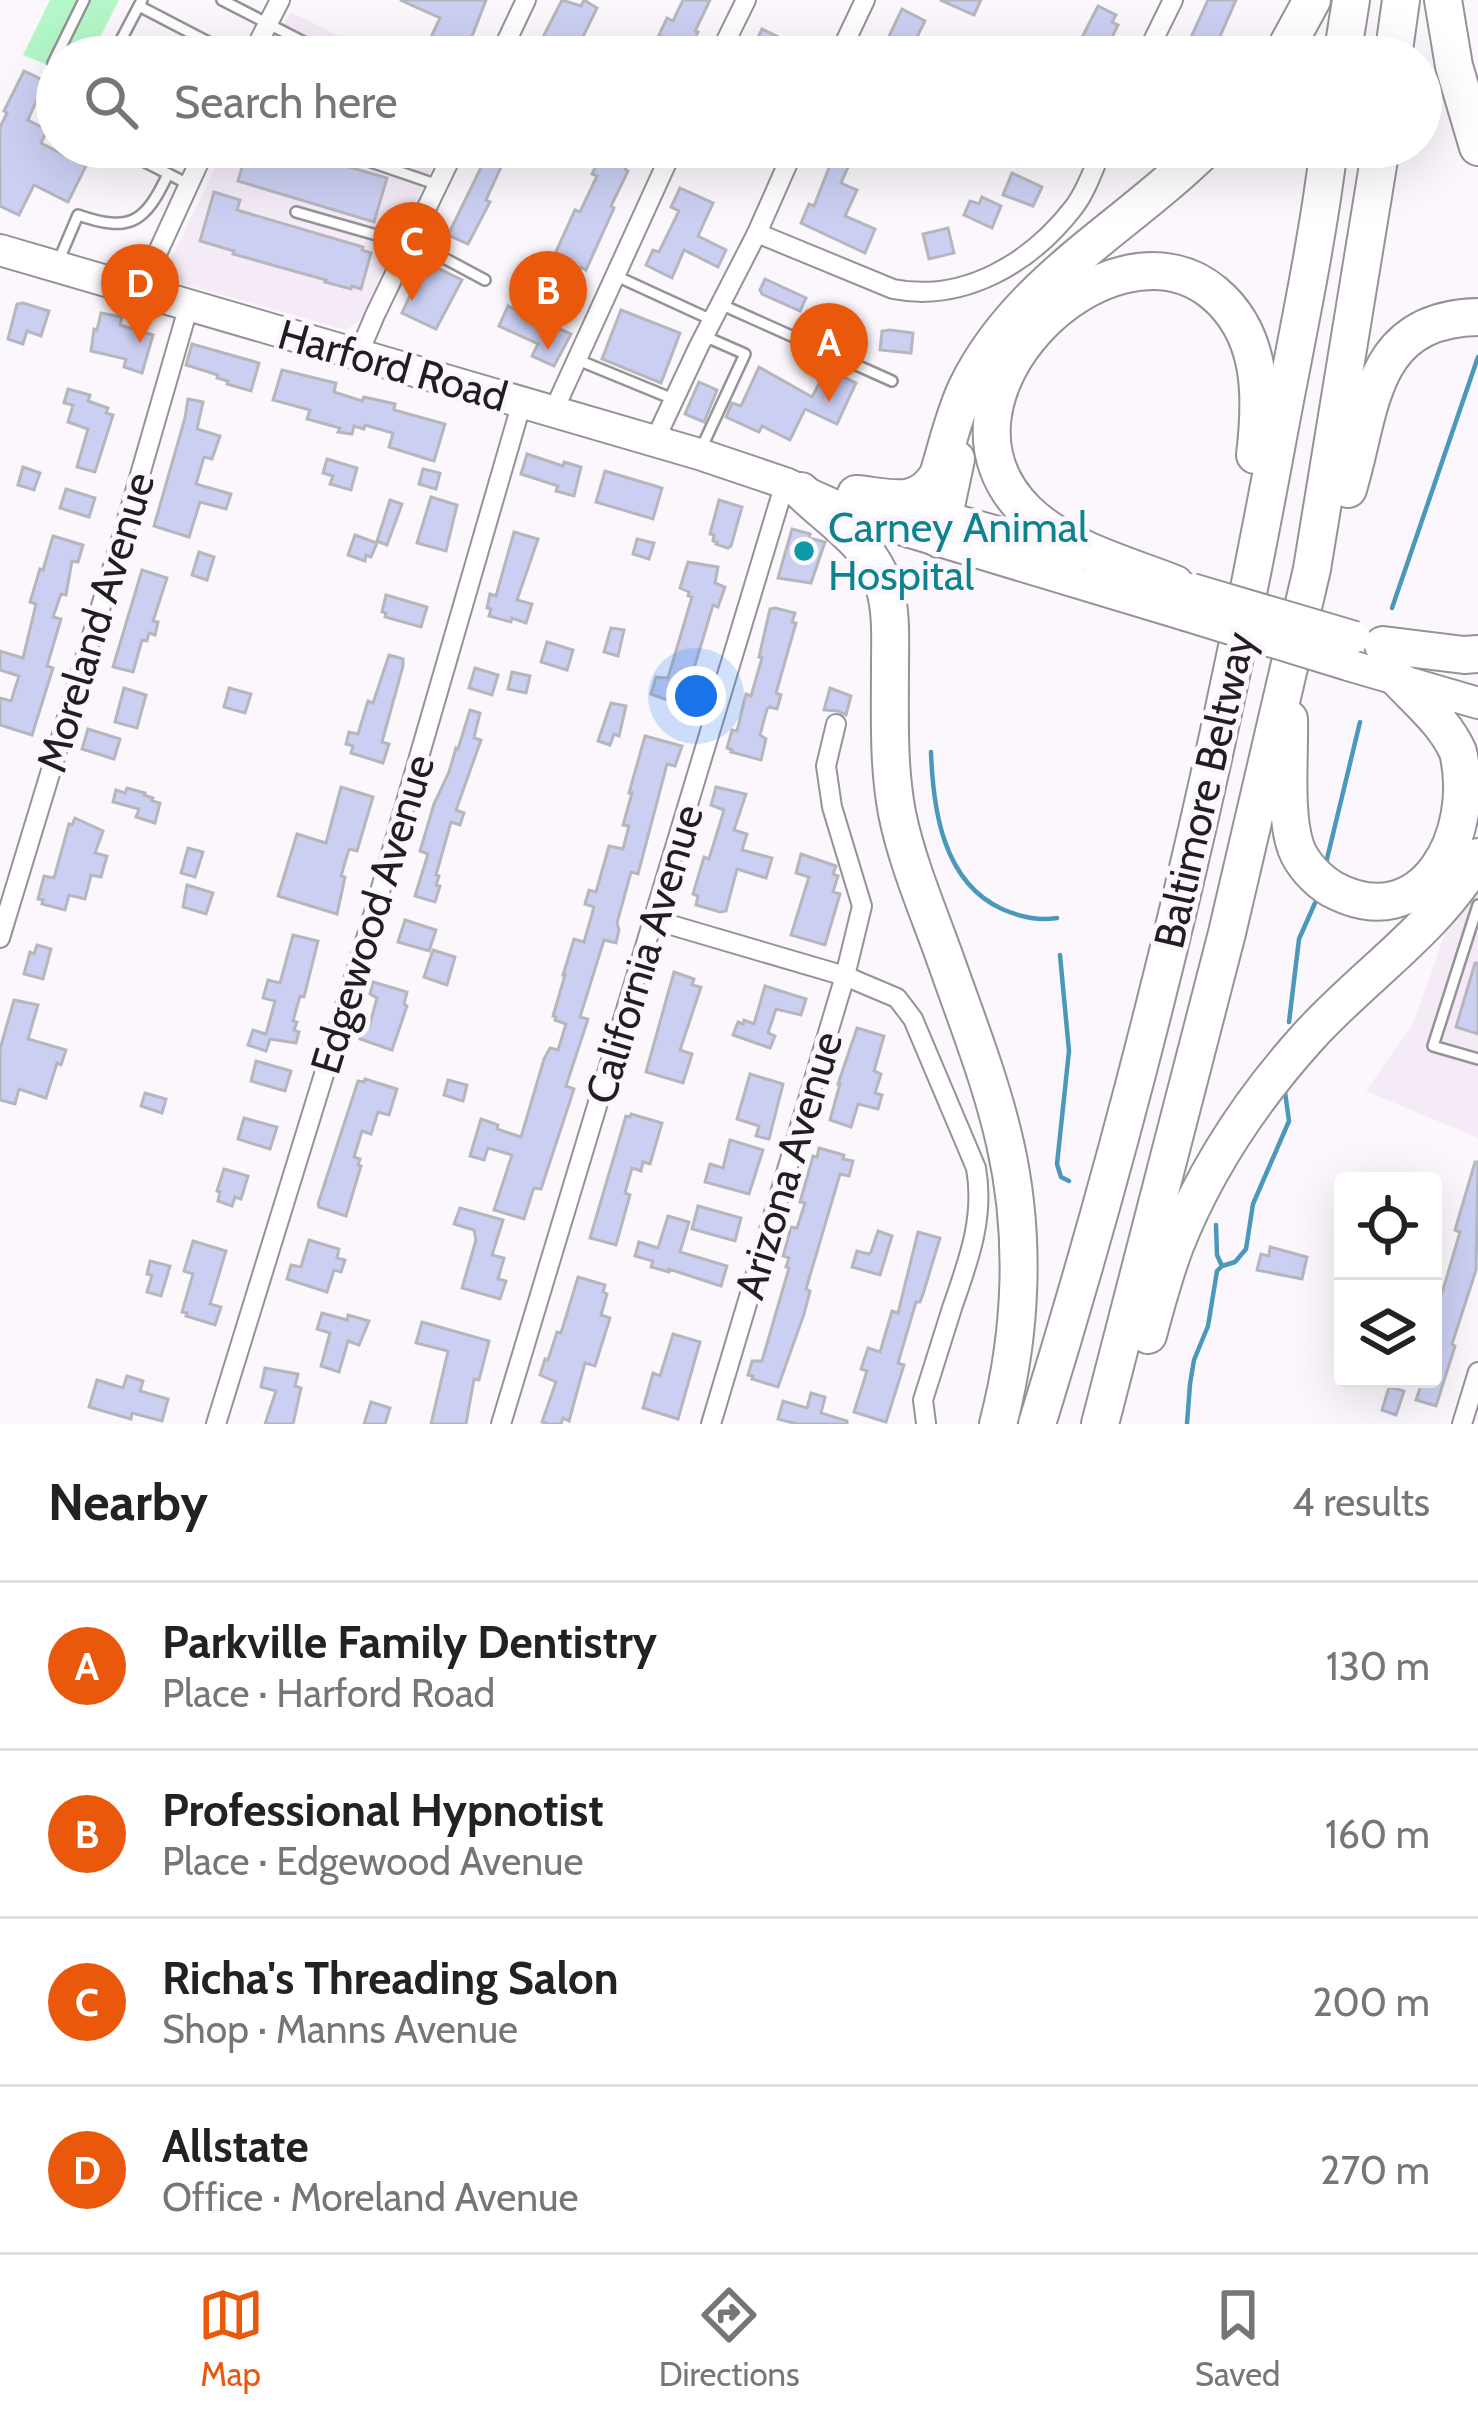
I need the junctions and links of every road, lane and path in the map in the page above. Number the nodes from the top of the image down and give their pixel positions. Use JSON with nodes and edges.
{"nodes":[{"id":1,"x":84,"y":0,"type":"edge"},
{"id":2,"x":222,"y":0,"type":"edge"},
{"id":3,"x":280,"y":0,"type":"edge"},
{"id":4,"x":526,"y":0,"type":"edge"},
{"id":5,"x":746,"y":0,"type":"edge"},
{"id":6,"x":865,"y":0,"type":"edge"},
{"id":7,"x":1173,"y":0,"type":"edge"},
{"id":8,"x":1312,"y":0,"type":"edge"},
{"id":9,"x":1351,"y":0,"type":"edge"},
{"id":10,"x":1401,"y":0,"type":"edge"},
{"id":11,"x":1443,"y":0,"type":"edge"},
{"id":12,"x":140,"y":3,"type":"edge"},
{"id":13,"x":268,"y":23,"type":"junction"},
{"id":14,"x":66,"y":36,"type":"edge"},
{"id":15,"x":123,"y":36,"type":"edge"},
{"id":16,"x":199,"y":36,"type":"edge"},
{"id":17,"x":262,"y":36,"type":"edge"},
{"id":18,"x":294,"y":36,"type":"edge"},
{"id":19,"x":509,"y":36,"type":"edge"},
{"id":20,"x":728,"y":36,"type":"edge"},
{"id":21,"x":848,"y":36,"type":"edge"},
{"id":22,"x":1155,"y":36,"type":"edge"},
{"id":23,"x":1292,"y":36,"type":"edge"},
{"id":24,"x":1345,"y":36,"type":"edge"},
{"id":25,"x":1396,"y":36,"type":"edge"},
{"id":26,"x":1478,"y":147,"type":"edge"},
{"id":27,"x":156,"y":168,"type":"edge"},
{"id":28,"x":196,"y":168,"type":"edge"},
{"id":29,"x":390,"y":168,"type":"edge"},
{"id":30,"x":446,"y":168,"type":"edge"},
{"id":31,"x":664,"y":168,"type":"edge"},
{"id":32,"x":786,"y":168,"type":"edge"},
{"id":33,"x":1093,"y":168,"type":"edge"},
{"id":34,"x":1184,"y":168,"type":"edge"},
{"id":35,"x":1326,"y":168,"type":"edge"},
{"id":36,"x":1378,"y":168,"type":"edge"},
{"id":37,"x":168,"y":174,"type":"junction"},
{"id":38,"x":188,"y":184,"type":"junction"},
{"id":39,"x":438,"y":184,"type":"junction"},
{"id":40,"x":296,"y":212,"type":"dead end"},
{"id":41,"x":757,"y":233,"type":"junction"},
{"id":42,"x":409,"y":244,"type":"junction"},
{"id":43,"x":0,"y":250,"type":"edge"},
{"id":44,"x":56,"y":266,"type":"junction"},
{"id":45,"x":614,"y":275,"type":"junction"},
{"id":46,"x":485,"y":280,"type":"dead end"},
{"id":47,"x":140,"y":290,"type":"junction"},
{"id":48,"x":189,"y":305,"type":"junction"},
{"id":49,"x":1478,"y":317,"type":"edge"},
{"id":50,"x":712,"y":320,"type":"junction"},
{"id":51,"x":358,"y":355,"type":"junction"},
{"id":52,"x":576,"y":359,"type":"junction"},
{"id":53,"x":975,"y":373,"type":"junction"},
{"id":54,"x":892,"y":381,"type":"dead end"},
{"id":55,"x":673,"y":399,"type":"junction"},
{"id":56,"x":522,"y":402,"type":"junction"},
{"id":57,"x":553,"y":412,"type":"junction"},
{"id":58,"x":654,"y":442,"type":"junction"},
{"id":59,"x":699,"y":454,"type":"junction"},
{"id":60,"x":793,"y":487,"type":"junction"},
{"id":61,"x":856,"y":494,"type":"junction"},
{"id":62,"x":942,"y":528,"type":"junction"},
{"id":63,"x":1312,"y":569,"type":"junction"},
{"id":64,"x":1184,"y":596,"type":"junction"},
{"id":65,"x":1362,"y":649,"type":"junction"},
{"id":66,"x":1478,"y":654,"type":"edge"},
{"id":67,"x":1288,"y":666,"type":"junction"},
{"id":68,"x":1478,"y":675,"type":"edge"},
{"id":69,"x":1400,"y":681,"type":"junction"},
{"id":70,"x":1478,"y":703,"type":"edge"},
{"id":71,"x":836,"y":724,"type":"dead end"},
{"id":72,"x":1209,"y":776,"type":"junction"},
{"id":73,"x":1478,"y":856,"type":"edge"},
{"id":74,"x":1478,"y":905,"type":"edge"},
{"id":75,"x":654,"y":920,"type":"junction"},
{"id":76,"x":0,"y":938,"type":"edge"},
{"id":77,"x":845,"y":976,"type":"junction"},
{"id":78,"x":1478,"y":1059,"type":"edge"},
{"id":79,"x":1478,"y":1372,"type":"edge"},
{"id":80,"x":926,"y":1423,"type":"edge"},
{"id":81,"x":216,"y":1424,"type":"edge"},
{"id":82,"x":501,"y":1424,"type":"edge"},
{"id":83,"x":711,"y":1424,"type":"edge"},
{"id":84,"x":998,"y":1424,"type":"edge"},
{"id":85,"x":1037,"y":1424,"type":"edge"},
{"id":86,"x":1100,"y":1424,"type":"edge"},
{"id":87,"x":1120,"y":1424,"type":"edge"},
{"id":88,"x":1462,"y":1424,"type":"edge"}],
"edges":[{"from":1,"to":14,"type":"lane"},
{"from":2,"to":13,"type":"lane"},
{"from":3,"to":13,"type":"street"},
{"from":4,"to":19,"type":"street"},
{"from":5,"to":20,"type":"street"},
{"from":6,"to":21,"type":"street"},
{"from":7,"to":22,"type":"street"},
{"from":8,"to":23,"type":"highway"},
{"from":9,"to":24,"type":"highway"},
{"from":10,"to":25,"type":"highway"},
{"from":11,"to":26,"type":"highway"},
{"from":12,"to":15,"type":"lane"},
{"from":12,"to":16,"type":"lane"},
{"from":13,"to":17,"type":"street"},
{"from":13,"to":18,"type":"lane"},
{"from":27,"to":37,"type":"lane"},
{"from":28,"to":38,"type":"street"},
{"from":29,"to":39,"type":"lane"},
{"from":30,"to":39,"type":"street"},
{"from":31,"to":45,"type":"street"},
{"from":32,"to":41,"type":"street"},
{"from":33,"to":41,"type":"street"},
{"from":34,"to":53,"type":"highway"},
{"from":35,"to":72,"type":"highway","name":"Baltimore Beltway"},
{"from":36,"to":63,"type":"highway","name":"Baltimore Beltway"},
{"from":37,"to":38,"type":"lane"},
{"from":37,"to":44,"type":"lane"},
{"from":38,"to":47,"type":"street"},
{"from":39,"to":42,"type":"street"},
{"from":40,"to":42,"type":"lane"},
{"from":41,"to":50,"type":"street"},
{"from":42,"to":46,"type":"lane"},
{"from":42,"to":51,"type":"street"},
{"from":43,"to":44,"type":"main road","name":"Harford Road"},
{"from":44,"to":47,"type":"main road","name":"Harford Road"},
{"from":45,"to":50,"type":"lane"},
{"from":45,"to":52,"type":"street"},
{"from":47,"to":48,"type":"main road","name":"Harford Road"},
{"from":48,"to":51,"type":"main road","name":"Harford Road"},
{"from":48,"to":76,"type":"street","name":"Moreland Avenue"},
{"from":49,"to":63,"type":"highway"},
{"from":50,"to":54,"type":"lane"},
{"from":50,"to":55,"type":"street"},
{"from":50,"to":59,"type":"lane"},
{"from":51,"to":56,"type":"main road","name":"Harford Road"},
{"from":52,"to":55,"type":"lane"},
{"from":52,"to":57,"type":"street"},
{"from":53,"to":61,"type":"highway"},
{"from":53,"to":62,"type":"highway"},
{"from":55,"to":58,"type":"street"},
{"from":56,"to":57,"type":"main road","name":"Harford Road"},
{"from":56,"to":81,"type":"street","name":"Edgewood Avenue"},
{"from":57,"to":58,"type":"main road","name":"Harford Road"},
{"from":58,"to":59,"type":"main road","name":"Harford Road"},
{"from":59,"to":60,"type":"main road","name":"Harford Road"},
{"from":60,"to":61,"type":"main road","name":"Harford Road"},
{"from":60,"to":62,"type":"main road","name":"Harford Road"},
{"from":60,"to":75,"type":"street","name":"California Avenue"},
{"from":60,"to":84,"type":"highway"},
{"from":61,"to":62,"type":"main road","name":"Harford Road"},
{"from":62,"to":64,"type":"main road","name":"Harford Road"},
{"from":63,"to":67,"type":"highway","name":"Baltimore Beltway"},
{"from":64,"to":65,"type":"main road","name":"Harford Road","bridge":true},
{"from":64,"to":72,"type":"highway"},
{"from":65,"to":66,"type":"highway"},
{"from":65,"to":68,"type":"main road","name":"Harford Road"},
{"from":65,"to":69,"type":"main road","name":"Harford Road"},
{"from":67,"to":69,"type":"highway"},
{"from":67,"to":86,"type":"highway","name":"Baltimore Beltway"},
{"from":69,"to":70,"type":"main road","name":"Harford Road"},
{"from":71,"to":77,"type":"street","name":"Arizona Avenue"},
{"from":72,"to":85,"type":"highway","name":"Baltimore Beltway"},
{"from":73,"to":87,"type":"highway"},
{"from":74,"to":78,"type":"lane"},
{"from":75,"to":77,"type":"street"},
{"from":75,"to":82,"type":"street","name":"California Avenue"},
{"from":77,"to":80,"type":"street"},
{"from":77,"to":83,"type":"street","name":"Arizona Avenue"},
{"from":79,"to":88,"type":"street"}]}
